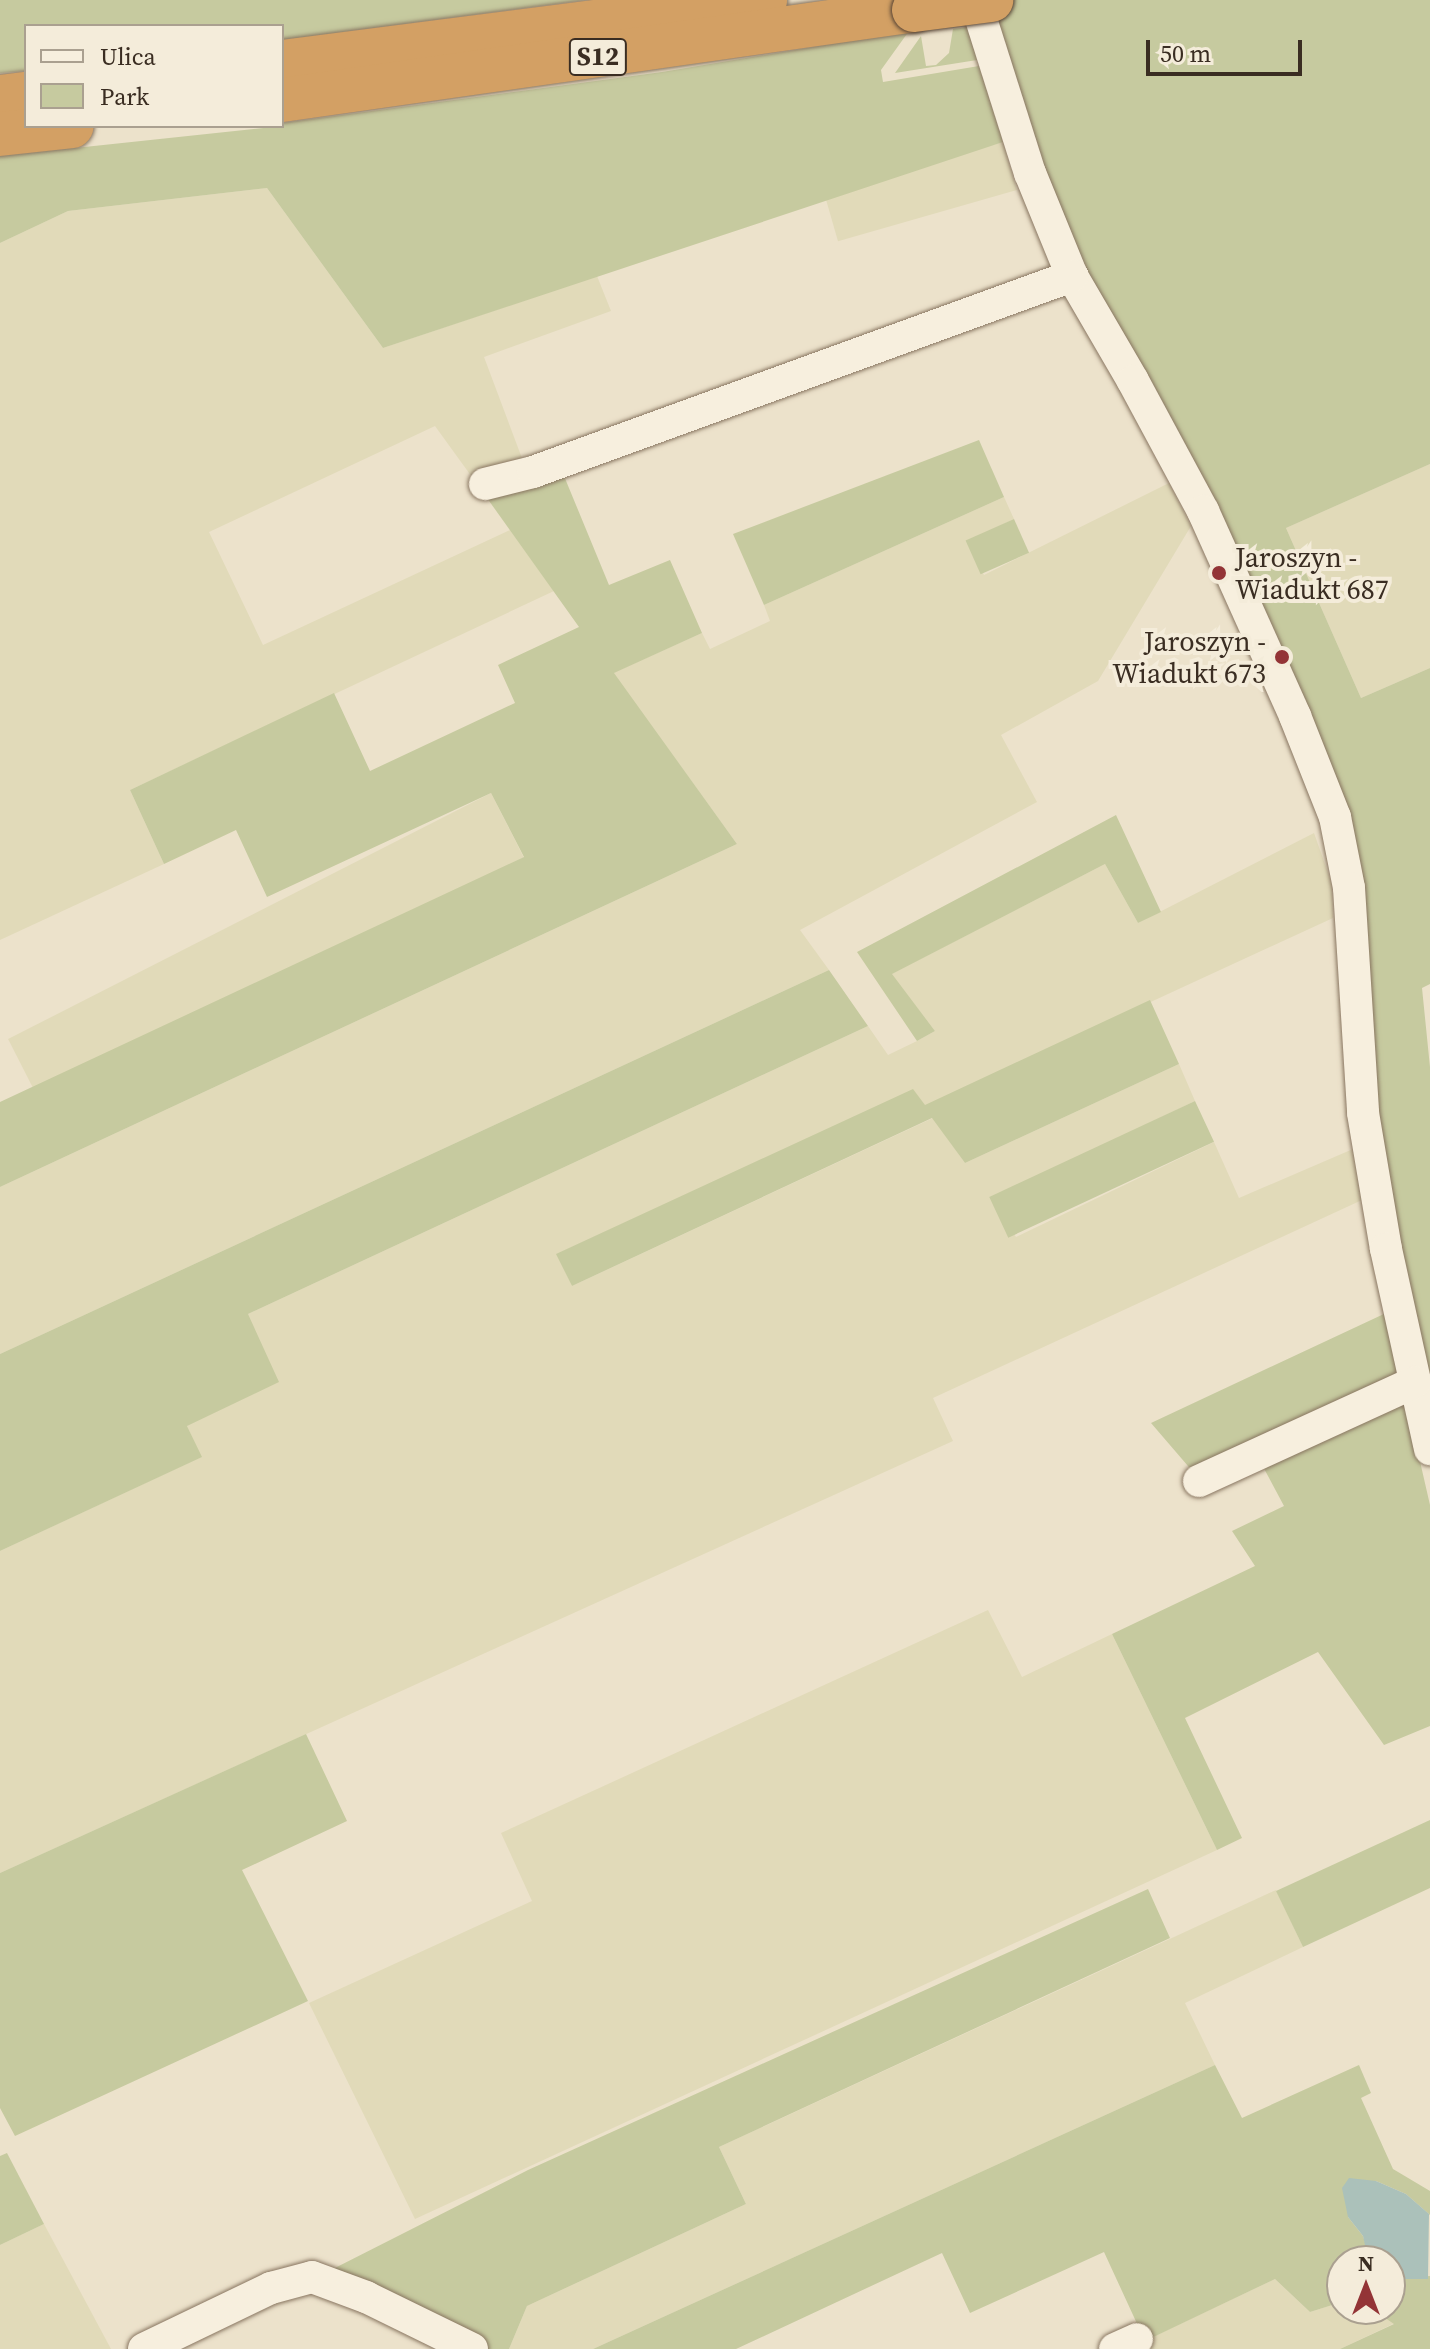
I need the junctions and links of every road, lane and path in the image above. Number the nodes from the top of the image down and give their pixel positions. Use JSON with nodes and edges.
{"nodes":[{"id":1,"x":765,"y":0,"type":"edge"},
{"id":2,"x":975,"y":0,"type":"edge"},
{"id":3,"x":991,"y":0,"type":"edge"},
{"id":4,"x":284,"y":62,"type":"edge"},
{"id":5,"x":24,"y":94,"type":"edge"},
{"id":6,"x":0,"y":97,"type":"edge"},
{"id":7,"x":284,"y":100,"type":"edge"},
{"id":8,"x":54,"y":128,"type":"edge"},
{"id":9,"x":0,"y":134,"type":"edge"},
{"id":10,"x":1072,"y":276,"type":"junction"},
{"id":11,"x":485,"y":484,"type":"dead end"},
{"id":12,"x":1415,"y":1382,"type":"junction"},
{"id":13,"x":1430,"y":1449,"type":"edge"},
{"id":14,"x":1199,"y":1481,"type":"dead end"},
{"id":15,"x":157,"y":2346,"type":"edge"},
{"id":16,"x":472,"y":2349,"type":"edge"}],
"edges":[{"from":1,"to":4,"type":"highway","number":"S12"},
{"from":2,"to":10,"type":"street"},
{"from":3,"to":7,"type":"highway","number":"S12","bridge":true},
{"from":5,"to":6,"type":"highway"},
{"from":8,"to":9,"type":"highway"},
{"from":10,"to":11,"type":"street"},
{"from":10,"to":12,"type":"street"},
{"from":12,"to":13,"type":"street"},
{"from":12,"to":14,"type":"street"},
{"from":15,"to":16,"type":"street"}]}
